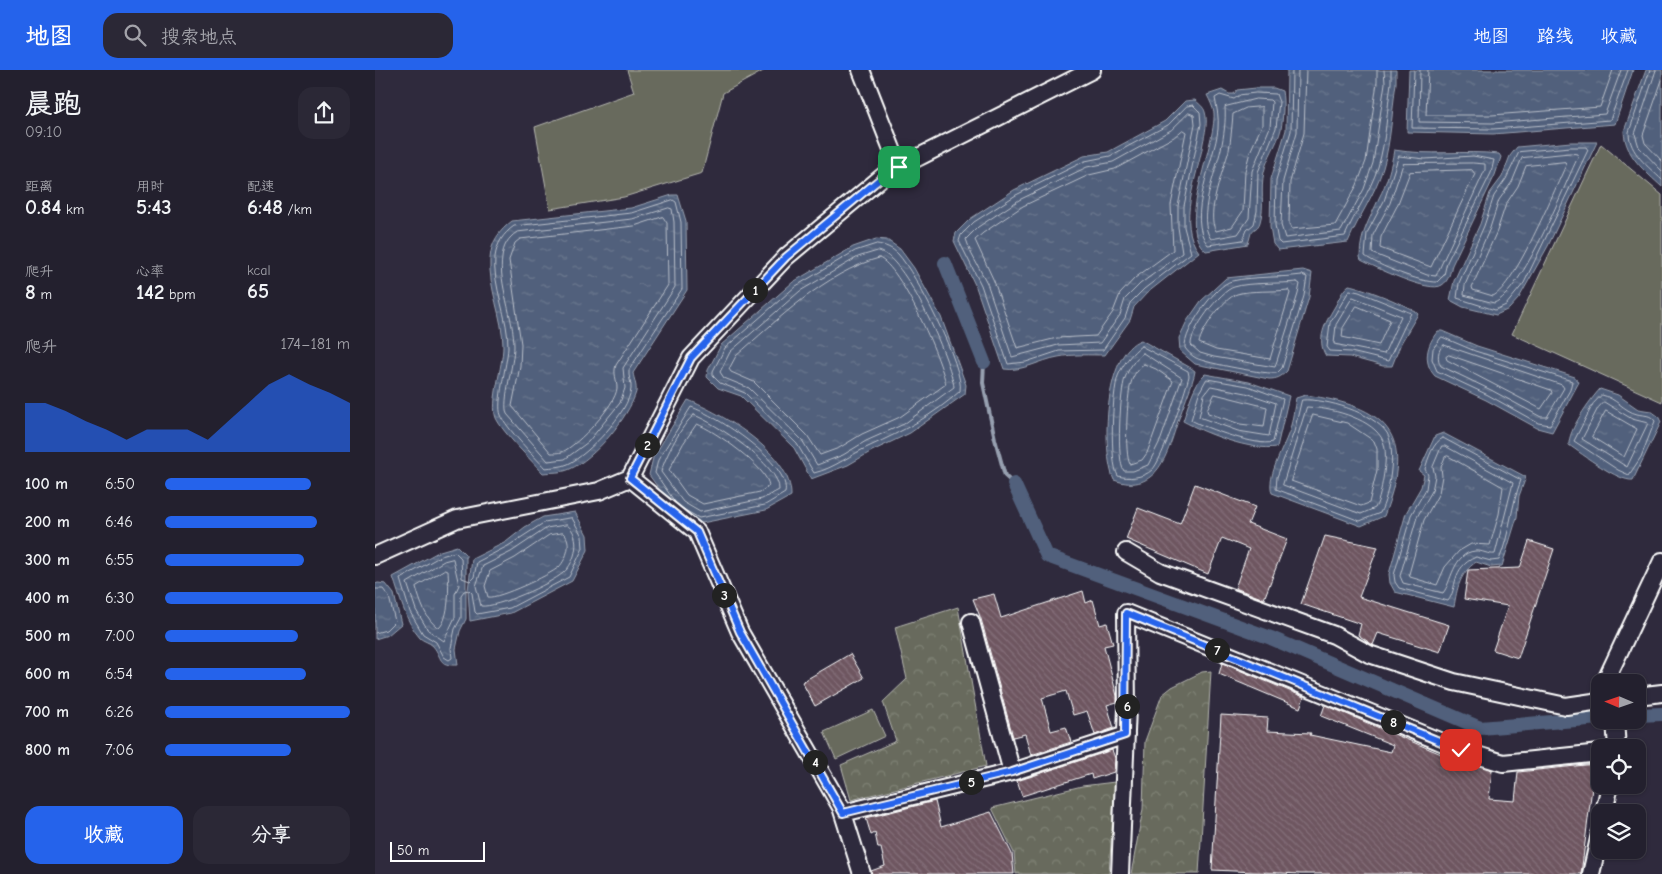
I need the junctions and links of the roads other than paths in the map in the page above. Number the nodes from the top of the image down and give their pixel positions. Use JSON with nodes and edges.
{"nodes":[{"id":1,"x":861,"y":70,"type":"edge"},
{"id":2,"x":1092,"y":70,"type":"edge"},
{"id":3,"x":899,"y":167,"type":"junction"},
{"id":4,"x":630,"y":478,"type":"junction"},
{"id":5,"x":1126,"y":552,"type":"dead end"},
{"id":6,"x":375,"y":556,"type":"edge"},
{"id":7,"x":1662,"y":561,"type":"edge"},
{"id":8,"x":971,"y":622,"type":"dead end"},
{"id":9,"x":1609,"y":674,"type":"edge"},
{"id":10,"x":1662,"y":693,"type":"edge"},
{"id":11,"x":1646,"y":695,"type":"edge"},
{"id":12,"x":1591,"y":702,"type":"edge"},
{"id":13,"x":1125,"y":735,"type":"junction"},
{"id":14,"x":1591,"y":754,"type":"edge"},
{"id":15,"x":1012,"y":772,"type":"junction"},
{"id":16,"x":843,"y":813,"type":"junction"},
{"id":17,"x":1594,"y":859,"type":"edge"},
{"id":18,"x":862,"y":874,"type":"edge"},
{"id":19,"x":1120,"y":874,"type":"edge"},
{"id":20,"x":1591,"y":874,"type":"edge"}],
"edges":[{"from":1,"to":3,"type":"street"},
{"from":2,"to":3,"type":"street"},
{"from":3,"to":4,"type":"street"},
{"from":4,"to":6,"type":"street"},
{"from":4,"to":16,"type":"street"},
{"from":5,"to":12,"type":"street"},
{"from":7,"to":9,"type":"street"},
{"from":8,"to":15,"type":"street"},
{"from":10,"to":11,"type":"street"},
{"from":13,"to":14,"type":"street"},
{"from":13,"to":15,"type":"street"},
{"from":13,"to":19,"type":"street"},
{"from":15,"to":16,"type":"street"},
{"from":16,"to":18,"type":"street"},
{"from":17,"to":20,"type":"street"}]}
